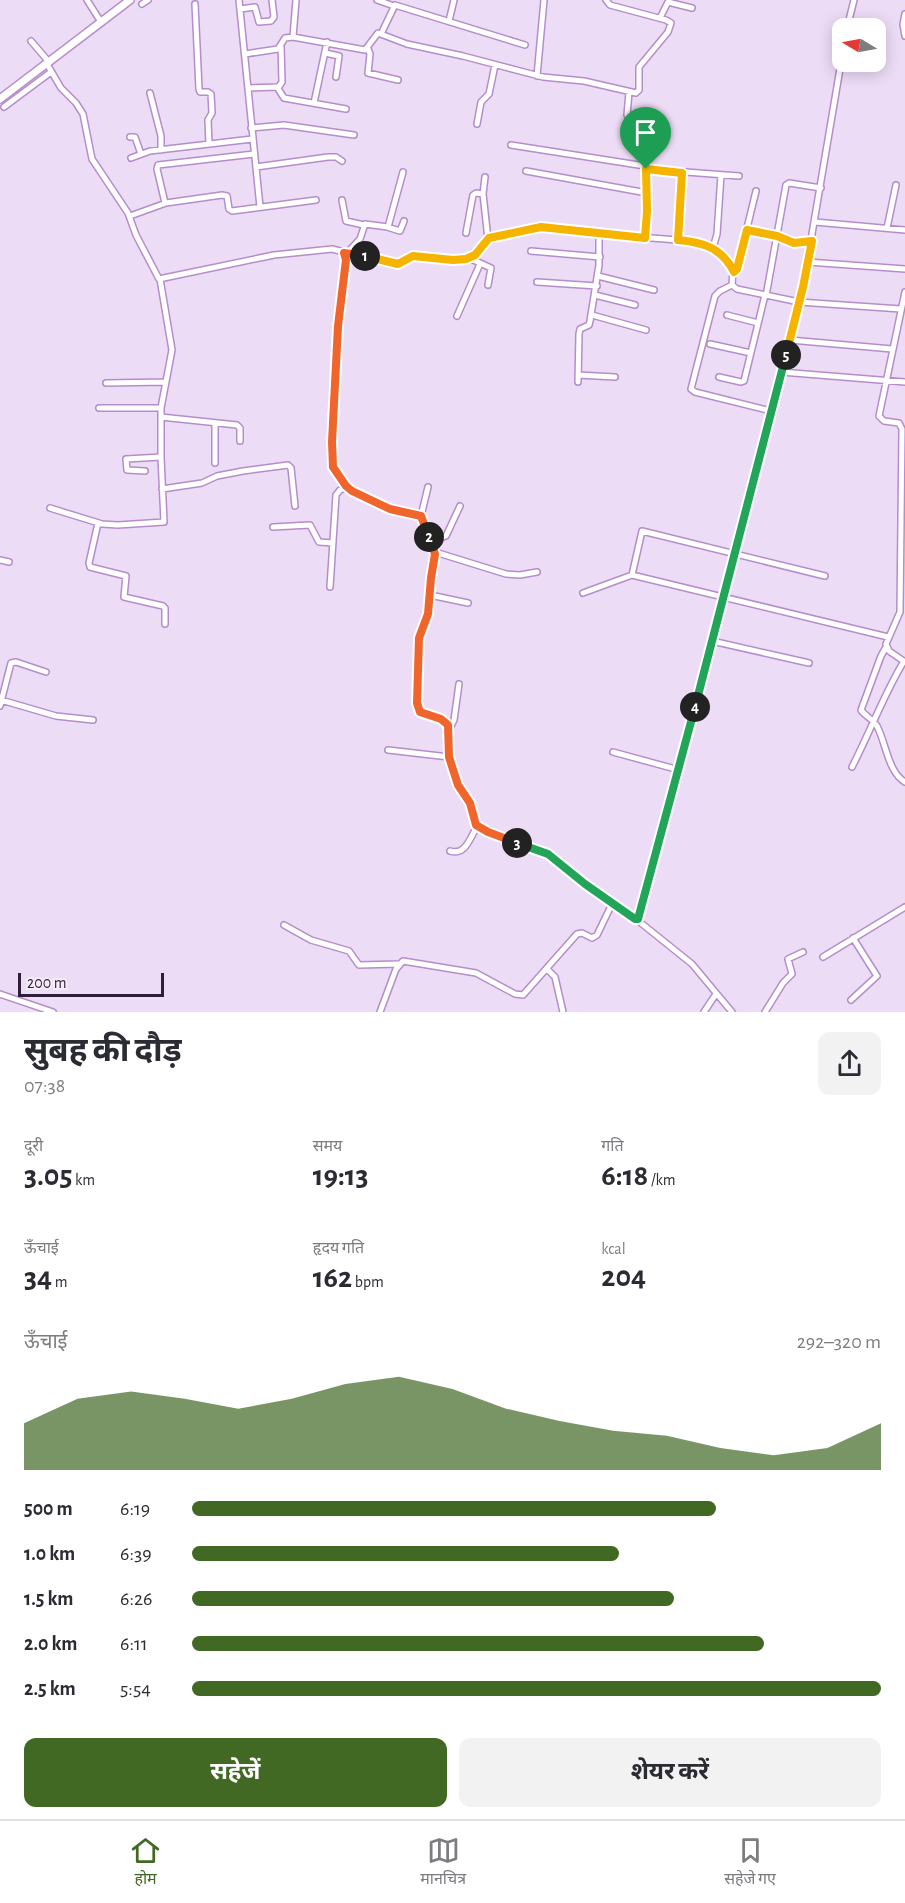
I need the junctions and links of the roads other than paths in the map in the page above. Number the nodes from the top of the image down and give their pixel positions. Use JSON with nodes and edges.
{"nodes":[{"id":1,"x":87,"y":0,"type":"edge"},
{"id":2,"x":130,"y":0,"type":"edge"},
{"id":3,"x":148,"y":0,"type":"edge"},
{"id":4,"x":239,"y":0,"type":"edge"},
{"id":5,"x":272,"y":0,"type":"edge"},
{"id":6,"x":297,"y":0,"type":"edge"},
{"id":7,"x":377,"y":0,"type":"edge"},
{"id":8,"x":454,"y":0,"type":"edge"},
{"id":9,"x":544,"y":0,"type":"edge"},
{"id":10,"x":606,"y":0,"type":"edge"},
{"id":11,"x":854,"y":0,"type":"edge"},
{"id":12,"x":142,"y":4,"type":"dead end"},
{"id":13,"x":195,"y":4,"type":"dead end"},
{"id":14,"x":394,"y":6,"type":"junction"},
{"id":15,"x":692,"y":8,"type":"dead end"},
{"id":16,"x":240,"y":9,"type":"junction"},
{"id":17,"x":905,"y":14,"type":"edge"},
{"id":18,"x":660,"y":18,"type":"junction"},
{"id":19,"x":850,"y":18,"type":"edge"},
{"id":20,"x":449,"y":21,"type":"junction"},
{"id":21,"x":101,"y":22,"type":"junction"},
{"id":22,"x":381,"y":34,"type":"junction"},
{"id":23,"x":905,"y":36,"type":"edge"},
{"id":24,"x":293,"y":37,"type":"junction"},
{"id":25,"x":31,"y":41,"type":"dead end"},
{"id":26,"x":327,"y":42,"type":"junction"},
{"id":27,"x":525,"y":45,"type":"dead end"},
{"id":28,"x":281,"y":46,"type":"junction"},
{"id":29,"x":368,"y":49,"type":"junction"},
{"id":30,"x":325,"y":53,"type":"junction"},
{"id":31,"x":245,"y":54,"type":"junction"},
{"id":32,"x":48,"y":63,"type":"junction"},
{"id":33,"x":495,"y":65,"type":"junction"},
{"id":34,"x":51,"y":72,"type":"junction"},
{"id":35,"x":840,"y":72,"type":"edge"},
{"id":36,"x":336,"y":76,"type":"dead end"},
{"id":37,"x":537,"y":76,"type":"junction"},
{"id":38,"x":398,"y":80,"type":"dead end"},
{"id":39,"x":248,"y":88,"type":"junction"},
{"id":40,"x":278,"y":88,"type":"junction"},
{"id":41,"x":629,"y":92,"type":"junction"},
{"id":42,"x":150,"y":93,"type":"dead end"},
{"id":43,"x":0,"y":99,"type":"edge"},
{"id":44,"x":314,"y":103,"type":"junction"},
{"id":45,"x":4,"y":107,"type":"dead end"},
{"id":46,"x":346,"y":109,"type":"dead end"},
{"id":47,"x":477,"y":124,"type":"dead end"},
{"id":48,"x":251,"y":128,"type":"junction"},
{"id":49,"x":354,"y":135,"type":"dead end"},
{"id":50,"x":130,"y":137,"type":"dead end"},
{"id":51,"x":252,"y":139,"type":"junction"},
{"id":52,"x":209,"y":144,"type":"junction"},
{"id":53,"x":511,"y":145,"type":"dead end"},
{"id":54,"x":162,"y":150,"type":"junction"},
{"id":55,"x":141,"y":154,"type":"junction"},
{"id":56,"x":254,"y":154,"type":"junction"},
{"id":57,"x":131,"y":158,"type":"dead end"},
{"id":58,"x":342,"y":161,"type":"dead end"},
{"id":59,"x":256,"y":167,"type":"junction"},
{"id":60,"x":646,"y":168,"type":"junction"},
{"id":61,"x":526,"y":171,"type":"dead end"},
{"id":62,"x":403,"y":172,"type":"dead end"},
{"id":63,"x":682,"y":173,"type":"junction"},
{"id":64,"x":721,"y":175,"type":"junction"},
{"id":65,"x":739,"y":176,"type":"dead end"},
{"id":66,"x":485,"y":177,"type":"dead end"},
{"id":67,"x":896,"y":185,"type":"dead end"},
{"id":68,"x":821,"y":189,"type":"junction"},
{"id":69,"x":756,"y":191,"type":"dead end"},
{"id":70,"x":647,"y":193,"type":"junction"},
{"id":71,"x":483,"y":194,"type":"junction"},
{"id":72,"x":316,"y":200,"type":"dead end"},
{"id":73,"x":342,"y":200,"type":"dead end"},
{"id":74,"x":165,"y":204,"type":"junction"},
{"id":75,"x":260,"y":207,"type":"junction"},
{"id":76,"x":130,"y":216,"type":"junction"},
{"id":77,"x":404,"y":221,"type":"dead end"},
{"id":78,"x":815,"y":222,"type":"junction"},
{"id":79,"x":364,"y":225,"type":"junction"},
{"id":80,"x":387,"y":227,"type":"junction"},
{"id":81,"x":887,"y":228,"type":"junction"},
{"id":82,"x":905,"y":230,"type":"edge"},
{"id":83,"x":748,"y":231,"type":"junction"},
{"id":84,"x":466,"y":233,"type":"dead end"},
{"id":85,"x":599,"y":234,"type":"junction"},
{"id":86,"x":777,"y":236,"type":"junction"},
{"id":87,"x":645,"y":238,"type":"junction"},
{"id":88,"x":488,"y":239,"type":"junction"},
{"id":89,"x":678,"y":240,"type":"junction"},
{"id":90,"x":812,"y":241,"type":"junction"},
{"id":91,"x":713,"y":248,"type":"junction"},
{"id":92,"x":531,"y":251,"type":"dead end"},
{"id":93,"x":346,"y":253,"type":"junction"},
{"id":94,"x":600,"y":257,"type":"junction"},
{"id":95,"x":469,"y":258,"type":"junction"},
{"id":96,"x":808,"y":262,"type":"junction"},
{"id":97,"x":480,"y":264,"type":"junction"},
{"id":98,"x":905,"y":269,"type":"edge"},
{"id":99,"x":734,"y":272,"type":"junction"},
{"id":100,"x":598,"y":276,"type":"junction"},
{"id":101,"x":160,"y":279,"type":"junction"},
{"id":102,"x":537,"y":282,"type":"dead end"},
{"id":103,"x":488,"y":285,"type":"dead end"},
{"id":104,"x":732,"y":285,"type":"junction"},
{"id":105,"x":597,"y":286,"type":"junction"},
{"id":106,"x":654,"y":290,"type":"dead end"},
{"id":107,"x":905,"y":292,"type":"edge"},
{"id":108,"x":595,"y":295,"type":"junction"},
{"id":109,"x":766,"y":295,"type":"junction"},
{"id":110,"x":799,"y":302,"type":"junction"},
{"id":111,"x":635,"y":305,"type":"dead end"},
{"id":112,"x":902,"y":309,"type":"junction"},
{"id":113,"x":591,"y":315,"type":"junction"},
{"id":114,"x":727,"y":315,"type":"dead end"},
{"id":115,"x":457,"y":316,"type":"dead end"},
{"id":116,"x":758,"y":323,"type":"junction"},
{"id":117,"x":646,"y":330,"type":"dead end"},
{"id":118,"x":790,"y":340,"type":"junction"},
{"id":119,"x":710,"y":344,"type":"dead end"},
{"id":120,"x":892,"y":349,"type":"junction"},
{"id":121,"x":751,"y":353,"type":"junction"},
{"id":122,"x":781,"y":372,"type":"junction"},
{"id":123,"x":578,"y":375,"type":"junction"},
{"id":124,"x":718,"y":376,"type":"dead end"},
{"id":125,"x":615,"y":377,"type":"dead end"},
{"id":126,"x":885,"y":380,"type":"junction"},
{"id":127,"x":166,"y":382,"type":"junction"},
{"id":128,"x":578,"y":382,"type":"dead end"},
{"id":129,"x":905,"y":382,"type":"edge"},
{"id":130,"x":106,"y":383,"type":"dead end"},
{"id":131,"x":99,"y":408,"type":"dead end"},
{"id":132,"x":161,"y":408,"type":"junction"},
{"id":133,"x":771,"y":411,"type":"junction"},
{"id":134,"x":161,"y":417,"type":"junction"},
{"id":135,"x":215,"y":423,"type":"junction"},
{"id":136,"x":240,"y":441,"type":"dead end"},
{"id":137,"x":161,"y":457,"type":"junction"},
{"id":138,"x":215,"y":463,"type":"dead end"},
{"id":139,"x":904,"y":467,"type":"edge"},
{"id":140,"x":144,"y":471,"type":"dead end"},
{"id":141,"x":348,"y":487,"type":"junction"},
{"id":142,"x":428,"y":487,"type":"dead end"},
{"id":143,"x":162,"y":489,"type":"junction"},
{"id":144,"x":295,"y":506,"type":"dead end"},
{"id":145,"x":460,"y":506,"type":"dead end"},
{"id":146,"x":50,"y":508,"type":"dead end"},
{"id":147,"x":903,"y":513,"type":"edge"},
{"id":148,"x":421,"y":516,"type":"junction"},
{"id":149,"x":98,"y":524,"type":"junction"},
{"id":150,"x":273,"y":527,"type":"dead end"},
{"id":151,"x":431,"y":541,"type":"junction"},
{"id":152,"x":333,"y":543,"type":"junction"},
{"id":153,"x":435,"y":552,"type":"junction"},
{"id":154,"x":735,"y":555,"type":"junction"},
{"id":155,"x":0,"y":560,"type":"edge"},
{"id":156,"x":9,"y":562,"type":"dead end"},
{"id":157,"x":537,"y":573,"type":"dead end"},
{"id":158,"x":632,"y":575,"type":"junction"},
{"id":159,"x":825,"y":576,"type":"dead end"},
{"id":160,"x":330,"y":587,"type":"dead end"},
{"id":161,"x":583,"y":593,"type":"dead end"},
{"id":162,"x":430,"y":595,"type":"junction"},
{"id":163,"x":723,"y":598,"type":"junction"},
{"id":164,"x":468,"y":603,"type":"dead end"},
{"id":165,"x":165,"y":624,"type":"dead end"},
{"id":166,"x":888,"y":637,"type":"junction"},
{"id":167,"x":712,"y":641,"type":"junction"},
{"id":168,"x":886,"y":647,"type":"junction"},
{"id":169,"x":904,"y":661,"type":"edge"},
{"id":170,"x":809,"y":663,"type":"dead end"},
{"id":171,"x":46,"y":672,"type":"dead end"},
{"id":172,"x":459,"y":684,"type":"dead end"},
{"id":173,"x":1,"y":703,"type":"edge"},
{"id":174,"x":93,"y":720,"type":"dead end"},
{"id":175,"x":875,"y":722,"type":"junction"},
{"id":176,"x":450,"y":728,"type":"junction"},
{"id":177,"x":388,"y":750,"type":"dead end"},
{"id":178,"x":613,"y":752,"type":"dead end"},
{"id":179,"x":449,"y":757,"type":"junction"},
{"id":180,"x":852,"y":766,"type":"dead end"},
{"id":181,"x":679,"y":770,"type":"junction"},
{"id":182,"x":905,"y":782,"type":"edge"},
{"id":183,"x":477,"y":826,"type":"junction"},
{"id":184,"x":450,"y":851,"type":"dead end"},
{"id":185,"x":612,"y":904,"type":"junction"},
{"id":186,"x":905,"y":906,"type":"edge"},
{"id":187,"x":636,"y":919,"type":"junction"},
{"id":188,"x":284,"y":925,"type":"dead end"},
{"id":189,"x":853,"y":938,"type":"junction"},
{"id":190,"x":803,"y":952,"type":"dead end"},
{"id":191,"x":823,"y":957,"type":"dead end"},
{"id":192,"x":399,"y":963,"type":"junction"},
{"id":193,"x":547,"y":969,"type":"junction"},
{"id":194,"x":716,"y":993,"type":"junction"},
{"id":195,"x":0,"y":994,"type":"edge"},
{"id":196,"x":851,"y":1000,"type":"dead end"},
{"id":197,"x":53,"y":1012,"type":"edge"},
{"id":198,"x":380,"y":1012,"type":"edge"},
{"id":199,"x":563,"y":1012,"type":"edge"},
{"id":200,"x":704,"y":1012,"type":"edge"},
{"id":201,"x":732,"y":1012,"type":"edge"},
{"id":202,"x":765,"y":1012,"type":"edge"}],
"edges":[{"from":1,"to":21,"type":"street"},
{"from":2,"to":21,"type":"street"},
{"from":3,"to":12,"type":"street"},
{"from":4,"to":16,"type":"street"},
{"from":5,"to":16,"type":"street"},
{"from":6,"to":24,"type":"street"},
{"from":7,"to":14,"type":"street"},
{"from":8,"to":20,"type":"street"},
{"from":9,"to":37,"type":"street"},
{"from":10,"to":18,"type":"street"},
{"from":11,"to":19,"type":"street"},
{"from":13,"to":52,"type":"street"},
{"from":14,"to":20,"type":"street"},
{"from":14,"to":22,"type":"street"},
{"from":15,"to":18,"type":"street"},
{"from":16,"to":31,"type":"street"},
{"from":17,"to":23,"type":"street"},
{"from":18,"to":41,"type":"street"},
{"from":20,"to":27,"type":"street"},
{"from":21,"to":32,"type":"street"},
{"from":22,"to":29,"type":"street"},
{"from":22,"to":33,"type":"street"},
{"from":24,"to":26,"type":"street"},
{"from":24,"to":28,"type":"street"},
{"from":25,"to":32,"type":"street"},
{"from":26,"to":29,"type":"street"},
{"from":26,"to":30,"type":"street"},
{"from":28,"to":31,"type":"street"},
{"from":28,"to":40,"type":"street"},
{"from":29,"to":38,"type":"street"},
{"from":30,"to":36,"type":"street"},
{"from":30,"to":44,"type":"street"},
{"from":31,"to":39,"type":"street"},
{"from":32,"to":34,"type":"street"},
{"from":32,"to":43,"type":"street"},
{"from":33,"to":37,"type":"street"},
{"from":33,"to":47,"type":"street"},
{"from":34,"to":45,"type":"street"},
{"from":34,"to":76,"type":"street"},
{"from":35,"to":68,"type":"street"},
{"from":37,"to":41,"type":"street"},
{"from":39,"to":40,"type":"street"},
{"from":39,"to":48,"type":"street"},
{"from":40,"to":44,"type":"street"},
{"from":41,"to":60,"type":"street"},
{"from":42,"to":54,"type":"street"},
{"from":44,"to":46,"type":"street"},
{"from":48,"to":49,"type":"street"},
{"from":48,"to":51,"type":"street"},
{"from":50,"to":55,"type":"street"},
{"from":51,"to":52,"type":"street"},
{"from":51,"to":56,"type":"street"},
{"from":52,"to":54,"type":"street"},
{"from":53,"to":60,"type":"street"},
{"from":54,"to":55,"type":"street"},
{"from":55,"to":57,"type":"street"},
{"from":56,"to":59,"type":"street"},
{"from":56,"to":74,"type":"street"},
{"from":58,"to":59,"type":"street"},
{"from":59,"to":75,"type":"street"},
{"from":60,"to":63,"type":"street"},
{"from":60,"to":70,"type":"street"},
{"from":61,"to":70,"type":"street"},
{"from":62,"to":80,"type":"street"},
{"from":63,"to":64,"type":"street"},
{"from":63,"to":89,"type":"street"},
{"from":64,"to":65,"type":"street"},
{"from":64,"to":91,"type":"street"},
{"from":66,"to":71,"type":"street"},
{"from":67,"to":81,"type":"street"},
{"from":68,"to":78,"type":"street"},
{"from":68,"to":86,"type":"street"},
{"from":69,"to":83,"type":"street"},
{"from":70,"to":87,"type":"street"},
{"from":71,"to":84,"type":"street"},
{"from":71,"to":88,"type":"street"},
{"from":72,"to":75,"type":"street"},
{"from":73,"to":79,"type":"street"},
{"from":74,"to":75,"type":"street"},
{"from":74,"to":76,"type":"street"},
{"from":76,"to":101,"type":"street"},
{"from":77,"to":80,"type":"street"},
{"from":78,"to":81,"type":"street"},
{"from":78,"to":90,"type":"street"},
{"from":79,"to":80,"type":"street"},
{"from":79,"to":93,"type":"street"},
{"from":81,"to":82,"type":"street"},
{"from":83,"to":86,"type":"street"},
{"from":83,"to":99,"type":"street"},
{"from":85,"to":87,"type":"street"},
{"from":85,"to":88,"type":"street"},
{"from":85,"to":94,"type":"street"},
{"from":86,"to":90,"type":"street"},
{"from":86,"to":109,"type":"street"},
{"from":87,"to":89,"type":"street"},
{"from":88,"to":95,"type":"street"},
{"from":89,"to":91,"type":"street"},
{"from":90,"to":96,"type":"street"},
{"from":91,"to":99,"type":"street"},
{"from":92,"to":94,"type":"street"},
{"from":93,"to":95,"type":"street"},
{"from":93,"to":101,"type":"street"},
{"from":93,"to":141,"type":"street"},
{"from":94,"to":100,"type":"street"},
{"from":95,"to":97,"type":"street"},
{"from":96,"to":98,"type":"street"},
{"from":96,"to":110,"type":"street"},
{"from":97,"to":103,"type":"street"},
{"from":97,"to":115,"type":"street"},
{"from":99,"to":104,"type":"street"},
{"from":100,"to":105,"type":"street"},
{"from":100,"to":106,"type":"street"},
{"from":101,"to":127,"type":"street"},
{"from":102,"to":105,"type":"street"},
{"from":104,"to":109,"type":"street"},
{"from":104,"to":133,"type":"street"},
{"from":105,"to":108,"type":"street"},
{"from":107,"to":112,"type":"street"},
{"from":108,"to":111,"type":"street"},
{"from":108,"to":113,"type":"street"},
{"from":109,"to":110,"type":"street"},
{"from":109,"to":116,"type":"street"},
{"from":110,"to":112,"type":"street"},
{"from":110,"to":118,"type":"street"},
{"from":112,"to":120,"type":"street"},
{"from":113,"to":117,"type":"street"},
{"from":113,"to":123,"type":"street"},
{"from":114,"to":116,"type":"street"},
{"from":116,"to":121,"type":"street"},
{"from":118,"to":120,"type":"street"},
{"from":118,"to":122,"type":"street"},
{"from":119,"to":121,"type":"street"},
{"from":120,"to":126,"type":"street"},
{"from":121,"to":124,"type":"street"},
{"from":122,"to":126,"type":"street"},
{"from":122,"to":133,"type":"street"},
{"from":123,"to":125,"type":"street"},
{"from":123,"to":128,"type":"street"},
{"from":126,"to":129,"type":"street"},
{"from":126,"to":139,"type":"street"},
{"from":127,"to":130,"type":"street"},
{"from":127,"to":132,"type":"street"},
{"from":131,"to":132,"type":"street"},
{"from":132,"to":134,"type":"street"},
{"from":133,"to":154,"type":"street"},
{"from":134,"to":135,"type":"street"},
{"from":134,"to":137,"type":"street"},
{"from":135,"to":136,"type":"street"},
{"from":135,"to":138,"type":"street"},
{"from":137,"to":140,"type":"street"},
{"from":137,"to":143,"type":"street"},
{"from":139,"to":147,"type":"street"},
{"from":141,"to":148,"type":"street"},
{"from":141,"to":152,"type":"street"},
{"from":142,"to":148,"type":"street"},
{"from":143,"to":144,"type":"street"},
{"from":143,"to":149,"type":"street"},
{"from":145,"to":151,"type":"street"},
{"from":146,"to":149,"type":"street"},
{"from":147,"to":166,"type":"street"},
{"from":148,"to":151,"type":"street"},
{"from":149,"to":165,"type":"street"},
{"from":150,"to":152,"type":"street"},
{"from":151,"to":153,"type":"street"},
{"from":152,"to":160,"type":"street"},
{"from":153,"to":157,"type":"street"},
{"from":153,"to":162,"type":"street"},
{"from":154,"to":158,"type":"street"},
{"from":154,"to":159,"type":"street"},
{"from":154,"to":163,"type":"street"},
{"from":155,"to":156,"type":"street"},
{"from":158,"to":161,"type":"street"},
{"from":158,"to":163,"type":"street"},
{"from":162,"to":164,"type":"street"},
{"from":162,"to":176,"type":"street"},
{"from":163,"to":166,"type":"street"},
{"from":163,"to":167,"type":"street"},
{"from":166,"to":168,"type":"street"},
{"from":167,"to":170,"type":"street"},
{"from":167,"to":181,"type":"street"},
{"from":168,"to":169,"type":"street"},
{"from":168,"to":175,"type":"street"},
{"from":169,"to":175,"type":"street"},
{"from":171,"to":173,"type":"street"},
{"from":172,"to":176,"type":"street"},
{"from":173,"to":174,"type":"street"},
{"from":175,"to":180,"type":"street"},
{"from":175,"to":182,"type":"street"},
{"from":176,"to":179,"type":"street"},
{"from":177,"to":179,"type":"street"},
{"from":178,"to":181,"type":"street"},
{"from":179,"to":183,"type":"street"},
{"from":181,"to":187,"type":"street"},
{"from":183,"to":184,"type":"street"},
{"from":183,"to":185,"type":"street"},
{"from":185,"to":187,"type":"street"},
{"from":185,"to":193,"type":"street"},
{"from":186,"to":189,"type":"street"},
{"from":187,"to":194,"type":"street"},
{"from":188,"to":192,"type":"street"},
{"from":189,"to":191,"type":"street"},
{"from":189,"to":196,"type":"street"},
{"from":190,"to":202,"type":"street"},
{"from":192,"to":193,"type":"street"},
{"from":192,"to":198,"type":"street"},
{"from":193,"to":199,"type":"street"},
{"from":194,"to":200,"type":"street"},
{"from":194,"to":201,"type":"street"},
{"from":195,"to":197,"type":"street"}]}
